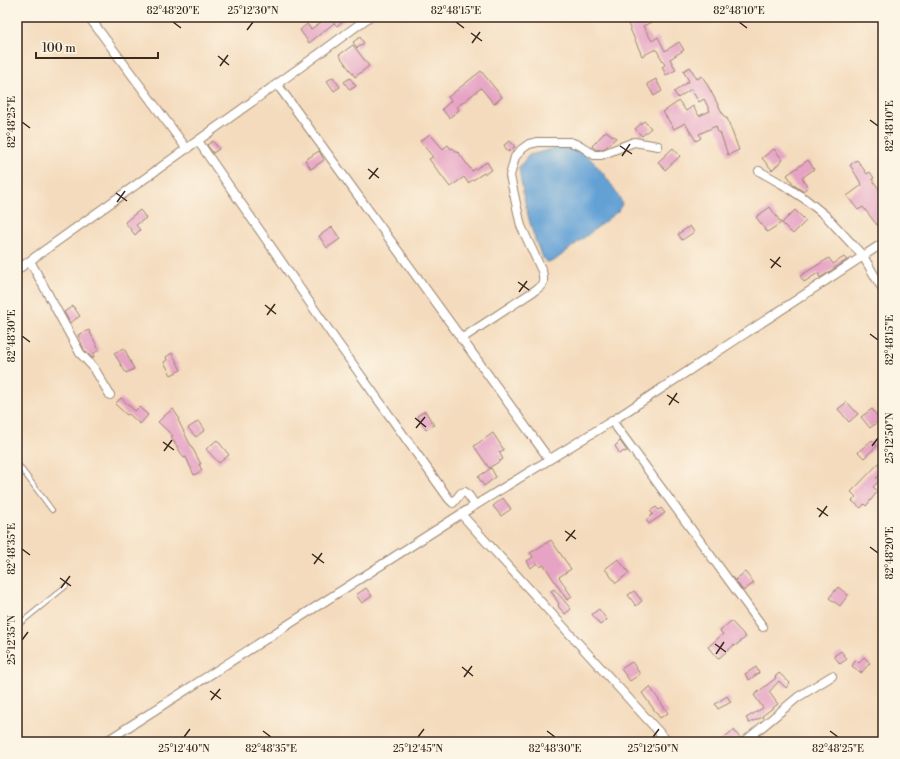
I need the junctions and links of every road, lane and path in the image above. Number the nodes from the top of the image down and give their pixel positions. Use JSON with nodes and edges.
{"nodes":[{"id":1,"x":89,"y":17,"type":"edge"},
{"id":2,"x":369,"y":17,"type":"edge"},
{"id":3,"x":277,"y":84,"type":"junction"},
{"id":4,"x":198,"y":141,"type":"junction"},
{"id":5,"x":658,"y":146,"type":"dead end"},
{"id":6,"x":187,"y":149,"type":"junction"},
{"id":7,"x":759,"y":171,"type":"dead end"},
{"id":8,"x":883,"y":243,"type":"edge"},
{"id":9,"x":863,"y":256,"type":"junction"},
{"id":10,"x":30,"y":261,"type":"junction"},
{"id":11,"x":17,"y":270,"type":"edge"},
{"id":12,"x":883,"y":290,"type":"edge"},
{"id":13,"x":461,"y":339,"type":"junction"},
{"id":14,"x":110,"y":395,"type":"dead end"},
{"id":15,"x":612,"y":421,"type":"junction"},
{"id":16,"x":549,"y":459,"type":"junction"},
{"id":17,"x":17,"y":463,"type":"edge"},
{"id":18,"x":475,"y":505,"type":"junction"},
{"id":19,"x":52,"y":510,"type":"dead end"},
{"id":20,"x":461,"y":514,"type":"junction"},
{"id":21,"x":66,"y":586,"type":"dead end"},
{"id":22,"x":17,"y":626,"type":"edge"},
{"id":23,"x":763,"y":627,"type":"dead end"},
{"id":24,"x":832,"y":676,"type":"dead end"},
{"id":25,"x":104,"y":742,"type":"edge"},
{"id":26,"x":668,"y":742,"type":"edge"},
{"id":27,"x":744,"y":742,"type":"edge"}],
"edges":[{"from":1,"to":6,"type":"street"},
{"from":2,"to":3,"type":"street"},
{"from":3,"to":4,"type":"street"},
{"from":3,"to":13,"type":"street"},
{"from":4,"to":6,"type":"street"},
{"from":4,"to":18,"type":"street"},
{"from":5,"to":13,"type":"street"},
{"from":6,"to":10,"type":"street"},
{"from":7,"to":9,"type":"street"},
{"from":8,"to":9,"type":"street"},
{"from":9,"to":12,"type":"street"},
{"from":9,"to":15,"type":"street"},
{"from":10,"to":11,"type":"street"},
{"from":10,"to":14,"type":"street"},
{"from":13,"to":16,"type":"street"},
{"from":15,"to":16,"type":"street"},
{"from":15,"to":23,"type":"street"},
{"from":16,"to":18,"type":"street"},
{"from":17,"to":19,"type":"lane"},
{"from":18,"to":20,"type":"street"},
{"from":20,"to":25,"type":"street"},
{"from":20,"to":26,"type":"street"},
{"from":21,"to":22,"type":"lane"},
{"from":24,"to":27,"type":"street"}]}
